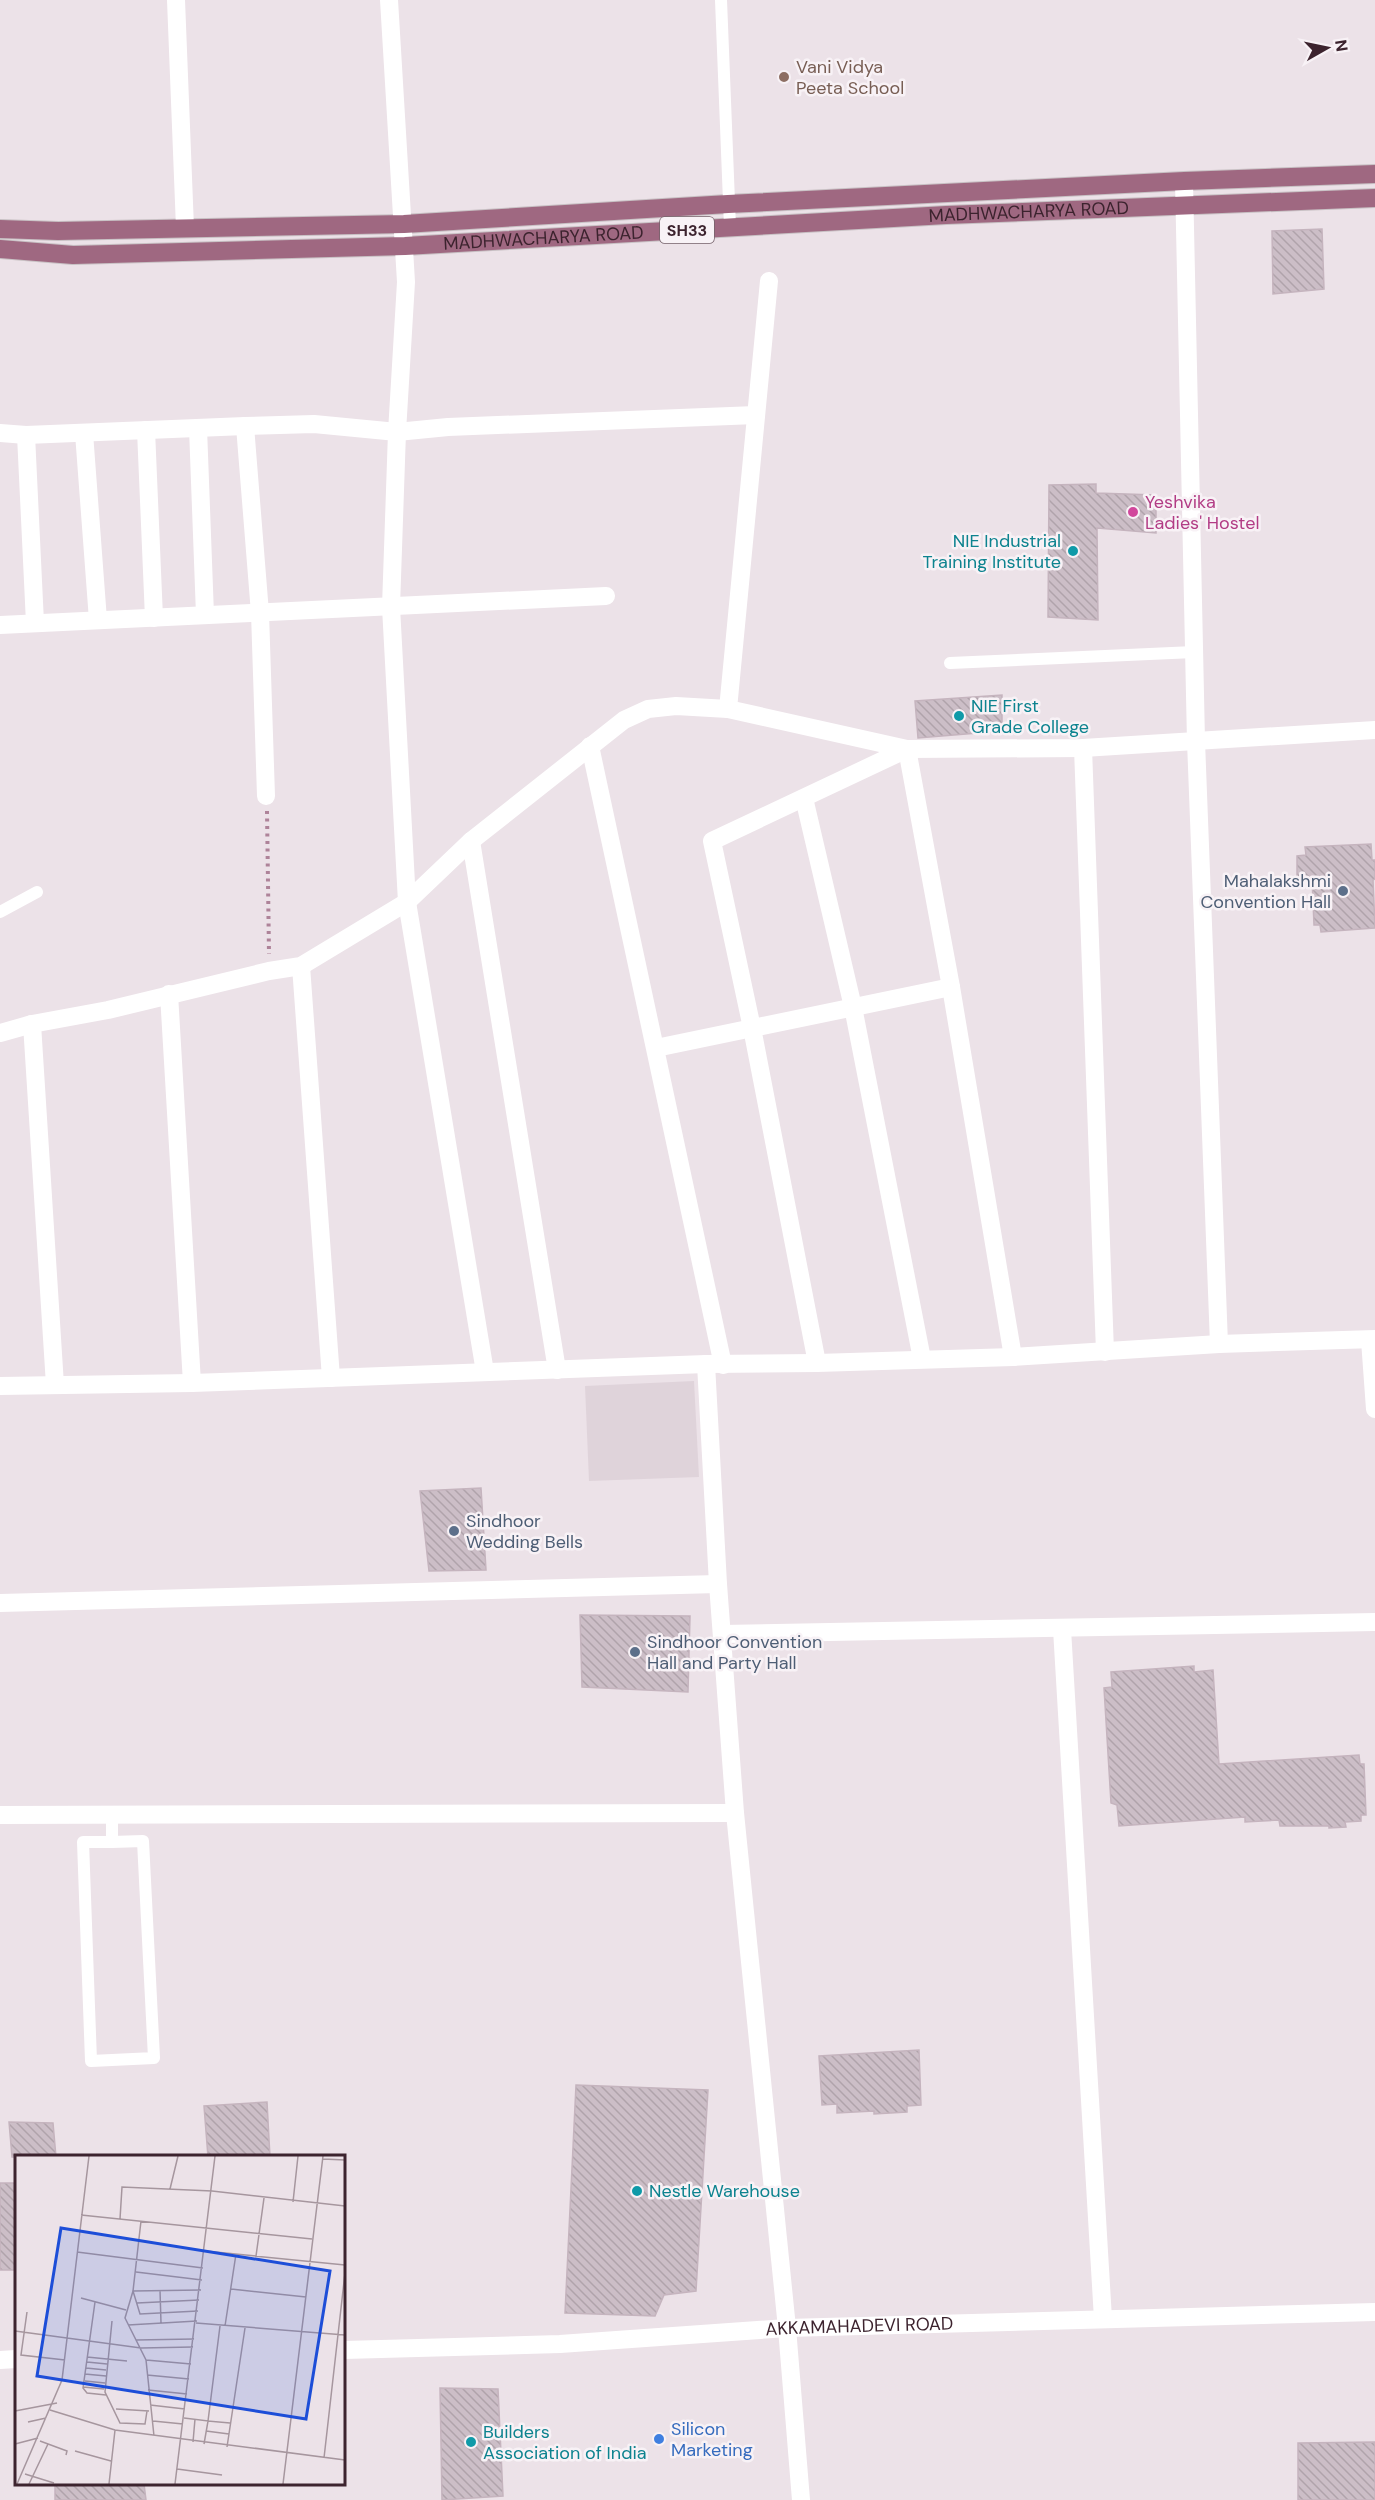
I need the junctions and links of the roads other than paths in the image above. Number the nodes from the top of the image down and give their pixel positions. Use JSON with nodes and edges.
{"nodes":[{"id":1,"x":176,"y":0,"type":"edge"},
{"id":2,"x":389,"y":0,"type":"edge"},
{"id":3,"x":721,"y":0,"type":"edge"},
{"id":4,"x":1375,"y":174,"type":"edge"},
{"id":5,"x":1184,"y":181,"type":"junction"},
{"id":6,"x":1375,"y":198,"type":"edge"},
{"id":7,"x":728,"y":204,"type":"junction"},
{"id":8,"x":1182,"y":206,"type":"junction"},
{"id":9,"x":404,"y":224,"type":"junction"},
{"id":10,"x":185,"y":228,"type":"junction"},
{"id":11,"x":730,"y":228,"type":"junction"},
{"id":12,"x":0,"y":229,"type":"edge"},
{"id":13,"x":405,"y":246,"type":"junction"},
{"id":14,"x":0,"y":249,"type":"edge"},
{"id":15,"x":769,"y":281,"type":"dead end"},
{"id":16,"x":756,"y":415,"type":"junction"},
{"id":17,"x":244,"y":426,"type":"junction"},
{"id":18,"x":198,"y":428,"type":"junction"},
{"id":19,"x":146,"y":430,"type":"junction"},
{"id":20,"x":397,"y":432,"type":"junction"},
{"id":21,"x":0,"y":433,"type":"edge"},
{"id":22,"x":84,"y":433,"type":"junction"},
{"id":23,"x":26,"y":435,"type":"junction"},
{"id":24,"x":606,"y":596,"type":"dead end"},
{"id":25,"x":391,"y":607,"type":"junction"},
{"id":26,"x":260,"y":613,"type":"junction"},
{"id":27,"x":205,"y":615,"type":"junction"},
{"id":28,"x":154,"y":618,"type":"junction"},
{"id":29,"x":98,"y":621,"type":"junction"},
{"id":30,"x":35,"y":623,"type":"junction"},
{"id":31,"x":0,"y":625,"type":"edge"},
{"id":32,"x":1194,"y":652,"type":"junction"},
{"id":33,"x":950,"y":663,"type":"dead end"},
{"id":34,"x":728,"y":709,"type":"junction"},
{"id":35,"x":1375,"y":730,"type":"edge"},
{"id":36,"x":1196,"y":741,"type":"junction"},
{"id":37,"x":590,"y":746,"type":"junction"},
{"id":38,"x":1083,"y":748,"type":"junction"},
{"id":39,"x":907,"y":749,"type":"junction"},
{"id":40,"x":266,"y":796,"type":"road end"},
{"id":41,"x":804,"y":798,"type":"junction"},
{"id":42,"x":471,"y":842,"type":"junction"},
{"id":43,"x":38,"y":892,"type":"dead end"},
{"id":44,"x":407,"y":902,"type":"junction"},
{"id":45,"x":0,"y":912,"type":"edge"},
{"id":46,"x":301,"y":966,"type":"junction"},
{"id":47,"x":951,"y":987,"type":"junction"},
{"id":48,"x":169,"y":994,"type":"junction"},
{"id":49,"x":853,"y":1007,"type":"junction"},
{"id":50,"x":33,"y":1024,"type":"junction"},
{"id":51,"x":752,"y":1028,"type":"junction"},
{"id":52,"x":0,"y":1033,"type":"edge"},
{"id":53,"x":656,"y":1048,"type":"junction"},
{"id":54,"x":1372,"y":1340,"type":"edge"},
{"id":55,"x":1219,"y":1344,"type":"junction"},
{"id":56,"x":1105,"y":1352,"type":"junction"},
{"id":57,"x":1013,"y":1357,"type":"junction"},
{"id":58,"x":922,"y":1359,"type":"junction"},
{"id":59,"x":714,"y":1364,"type":"junction"},
{"id":60,"x":817,"y":1364,"type":"junction"},
{"id":61,"x":557,"y":1370,"type":"junction"},
{"id":62,"x":485,"y":1372,"type":"junction"},
{"id":63,"x":331,"y":1378,"type":"junction"},
{"id":64,"x":192,"y":1383,"type":"junction"},
{"id":65,"x":55,"y":1385,"type":"junction"},
{"id":66,"x":0,"y":1386,"type":"edge"},
{"id":67,"x":1375,"y":1409,"type":"edge"},
{"id":68,"x":718,"y":1584,"type":"junction"},
{"id":69,"x":0,"y":1603,"type":"edge"},
{"id":70,"x":1375,"y":1622,"type":"edge"},
{"id":71,"x":1062,"y":1629,"type":"junction"},
{"id":72,"x":722,"y":1634,"type":"junction"},
{"id":73,"x":735,"y":1813,"type":"junction"},
{"id":74,"x":0,"y":1815,"type":"edge"},
{"id":75,"x":112,"y":1815,"type":"junction"},
{"id":76,"x":112,"y":1842,"type":"junction"},
{"id":77,"x":1375,"y":2312,"type":"edge"},
{"id":78,"x":1103,"y":2319,"type":"junction"},
{"id":79,"x":787,"y":2328,"type":"junction"},
{"id":80,"x":345,"y":2350,"type":"edge"},
{"id":81,"x":15,"y":2359,"type":"edge"},
{"id":82,"x":0,"y":2360,"type":"edge"},
{"id":83,"x":801,"y":2500,"type":"edge"}],
"edges":[{"from":1,"to":10,"type":"street"},
{"from":2,"to":9,"type":"street"},
{"from":3,"to":7,"type":"lane"},
{"from":4,"to":5,"type":"main road","name":"MADHWACHARYA ROAD"},
{"from":5,"to":7,"type":"main road","name":"MADHWACHARYA ROAD"},
{"from":5,"to":8,"type":"street"},
{"from":6,"to":8,"type":"main road","name":"MADHWACHARYA ROAD","number":"SH33"},
{"from":7,"to":9,"type":"main road","name":"MADHWACHARYA ROAD"},
{"from":7,"to":11,"type":"lane"},
{"from":8,"to":11,"type":"main road","name":"MADHWACHARYA ROAD","number":"SH33"},
{"from":8,"to":32,"type":"street"},
{"from":9,"to":10,"type":"main road","name":"MADHWACHARYA ROAD"},
{"from":9,"to":13,"type":"street"},
{"from":10,"to":12,"type":"main road","name":"MADHWACHARYA ROAD"},
{"from":11,"to":13,"type":"main road","name":"MADHWACHARYA ROAD","number":"SH33"},
{"from":13,"to":14,"type":"main road","name":"MADHWACHARYA ROAD","number":"SH33"},
{"from":13,"to":20,"type":"street"},
{"from":15,"to":16,"type":"street"},
{"from":16,"to":20,"type":"street"},
{"from":16,"to":34,"type":"street"},
{"from":17,"to":18,"type":"street"},
{"from":17,"to":20,"type":"street"},
{"from":17,"to":26,"type":"street"},
{"from":18,"to":19,"type":"street"},
{"from":18,"to":27,"type":"street"},
{"from":19,"to":22,"type":"street"},
{"from":19,"to":28,"type":"street"},
{"from":20,"to":25,"type":"street"},
{"from":21,"to":23,"type":"street"},
{"from":22,"to":23,"type":"street"},
{"from":22,"to":29,"type":"street"},
{"from":23,"to":30,"type":"street"},
{"from":24,"to":25,"type":"street"},
{"from":25,"to":26,"type":"street"},
{"from":25,"to":44,"type":"street"},
{"from":26,"to":27,"type":"street"},
{"from":26,"to":40,"type":"street"},
{"from":27,"to":28,"type":"street"},
{"from":28,"to":29,"type":"street"},
{"from":29,"to":30,"type":"street"},
{"from":30,"to":31,"type":"street"},
{"from":32,"to":33,"type":"lane"},
{"from":32,"to":36,"type":"street"},
{"from":34,"to":37,"type":"street"},
{"from":34,"to":39,"type":"street"},
{"from":35,"to":36,"type":"street"},
{"from":36,"to":38,"type":"street"},
{"from":36,"to":55,"type":"street"},
{"from":37,"to":42,"type":"street"},
{"from":37,"to":53,"type":"street"},
{"from":38,"to":39,"type":"street"},
{"from":38,"to":56,"type":"street"},
{"from":39,"to":41,"type":"street"},
{"from":39,"to":47,"type":"street"},
{"from":41,"to":49,"type":"street"},
{"from":41,"to":51,"type":"street"},
{"from":42,"to":44,"type":"street"},
{"from":42,"to":61,"type":"street"},
{"from":43,"to":45,"type":"lane"},
{"from":44,"to":46,"type":"street"},
{"from":44,"to":62,"type":"street"},
{"from":46,"to":48,"type":"street"},
{"from":46,"to":63,"type":"street"},
{"from":47,"to":49,"type":"street"},
{"from":47,"to":57,"type":"street"},
{"from":48,"to":50,"type":"street"},
{"from":48,"to":64,"type":"street"},
{"from":49,"to":51,"type":"street"},
{"from":49,"to":58,"type":"street"},
{"from":50,"to":52,"type":"street"},
{"from":50,"to":65,"type":"street"},
{"from":51,"to":53,"type":"street"},
{"from":51,"to":60,"type":"street"},
{"from":53,"to":59,"type":"street"},
{"from":54,"to":55,"type":"street"},
{"from":54,"to":67,"type":"street"},
{"from":55,"to":56,"type":"street"},
{"from":56,"to":57,"type":"street"},
{"from":57,"to":58,"type":"street"},
{"from":58,"to":60,"type":"street"},
{"from":59,"to":60,"type":"street"},
{"from":59,"to":61,"type":"street"},
{"from":59,"to":68,"type":"street"},
{"from":61,"to":62,"type":"street"},
{"from":62,"to":63,"type":"street"},
{"from":63,"to":64,"type":"street"},
{"from":64,"to":65,"type":"street"},
{"from":65,"to":66,"type":"street"},
{"from":68,"to":69,"type":"street"},
{"from":68,"to":72,"type":"street"},
{"from":70,"to":71,"type":"street"},
{"from":71,"to":72,"type":"street"},
{"from":71,"to":78,"type":"street"},
{"from":72,"to":73,"type":"street"},
{"from":73,"to":75,"type":"street"},
{"from":73,"to":79,"type":"street"},
{"from":74,"to":75,"type":"street"},
{"from":75,"to":76,"type":"lane"},
{"from":76,"to":76,"type":"lane"},
{"from":77,"to":78,"type":"street","name":"AKKAMAHADEVI ROAD"},
{"from":78,"to":79,"type":"street","name":"AKKAMAHADEVI ROAD"},
{"from":79,"to":80,"type":"street","name":"AKKAMAHADEVI ROAD"},
{"from":79,"to":83,"type":"street"},
{"from":81,"to":82,"type":"street"}]}
